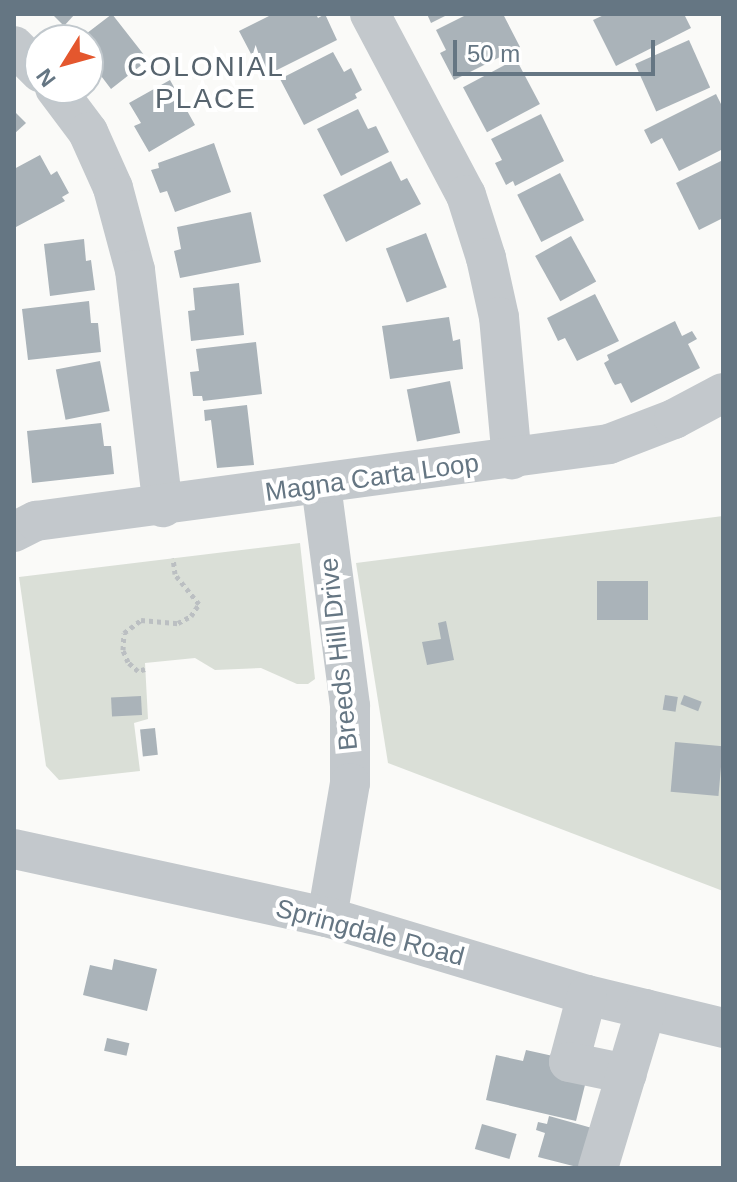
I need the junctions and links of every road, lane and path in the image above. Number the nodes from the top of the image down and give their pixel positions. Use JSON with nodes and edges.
{"nodes":[{"id":1,"x":370,"y":14,"type":"edge"},
{"id":2,"x":67,"y":104,"type":"edge"},
{"id":3,"x":723,"y":393,"type":"edge"},
{"id":4,"x":512,"y":459,"type":"junction"},
{"id":5,"x":321,"y":485,"type":"junction"},
{"id":6,"x":163,"y":507,"type":"junction"},
{"id":7,"x":14,"y":532,"type":"edge"},
{"id":8,"x":173,"y":558,"type":"dead end"},
{"id":9,"x":145,"y":669,"type":"dead end"},
{"id":10,"x":14,"y":849,"type":"edge"},
{"id":11,"x":327,"y":917,"type":"junction"},
{"id":12,"x":587,"y":995,"type":"junction"},
{"id":13,"x":646,"y":1009,"type":"junction"},
{"id":14,"x":723,"y":1028,"type":"edge"},
{"id":15,"x":627,"y":1074,"type":"junction"},
{"id":16,"x":598,"y":1168,"type":"edge"}],
"edges":[{"from":1,"to":4,"type":"street"},
{"from":2,"to":6,"type":"street"},
{"from":3,"to":4,"type":"street","name":"Magna Carta Loop"},
{"from":4,"to":5,"type":"street","name":"Magna Carta Loop"},
{"from":5,"to":6,"type":"street","name":"Magna Carta Loop"},
{"from":5,"to":11,"type":"street","name":"Breeds Hill Drive"},
{"from":6,"to":7,"type":"street","name":"Magna Carta Loop"},
{"from":8,"to":9,"type":"path"},
{"from":10,"to":11,"type":"street","name":"Springdale Road"},
{"from":11,"to":12,"type":"street","name":"Springdale Road"},
{"from":12,"to":13,"type":"street","name":"Springdale Road"},
{"from":12,"to":15,"type":"street"},
{"from":13,"to":14,"type":"street","name":"Springdale Road"},
{"from":13,"to":15,"type":"street"},
{"from":15,"to":16,"type":"street"}]}
